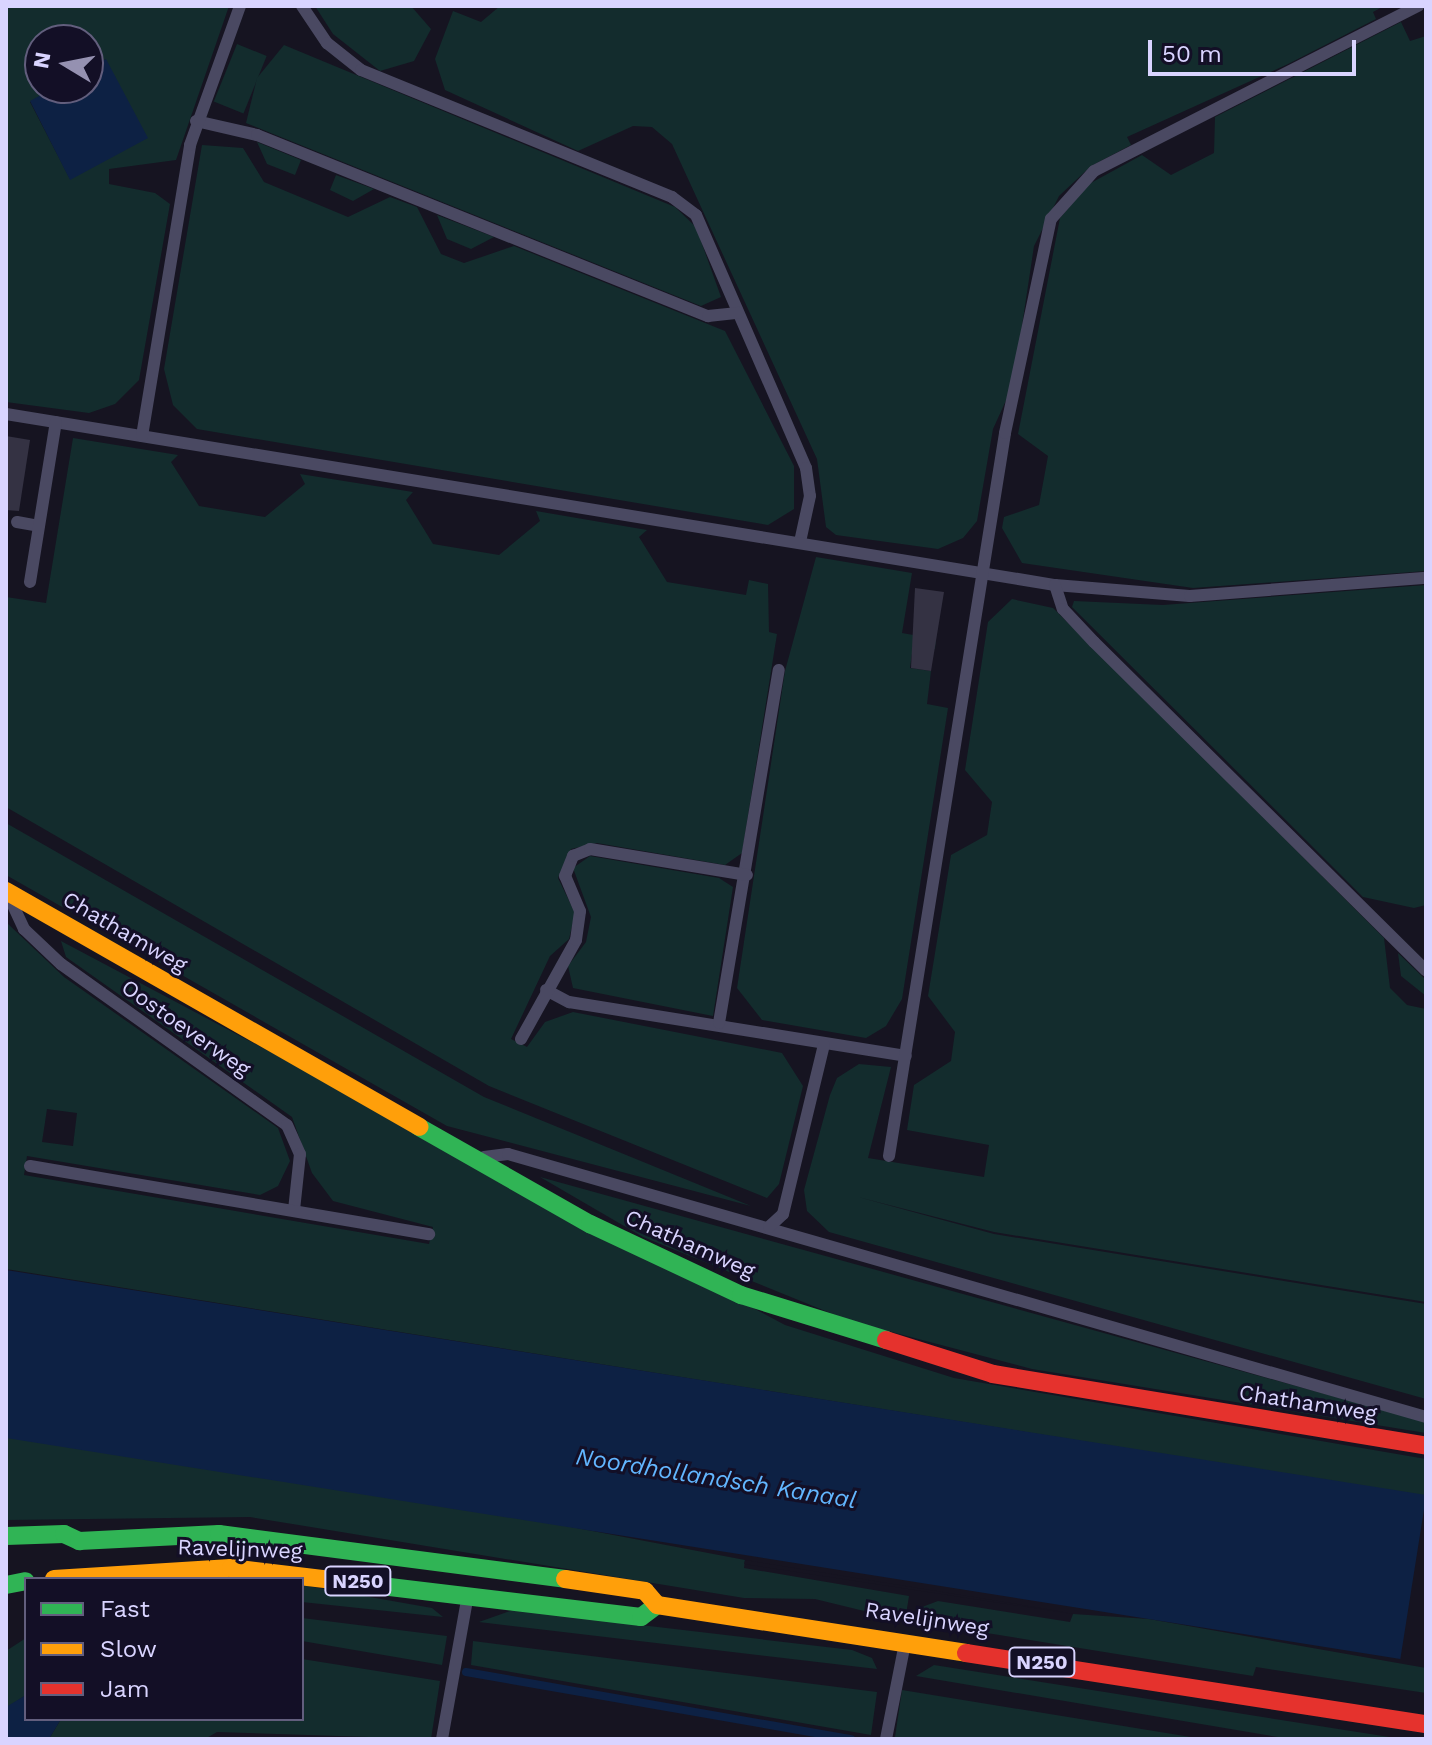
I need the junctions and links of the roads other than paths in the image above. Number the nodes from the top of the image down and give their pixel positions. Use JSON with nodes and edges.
{"nodes":[{"id":1,"x":240,"y":6,"type":"edge"},
{"id":2,"x":302,"y":6,"type":"edge"},
{"id":3,"x":1418,"y":6,"type":"edge"},
{"id":4,"x":196,"y":121,"type":"junction"},
{"id":5,"x":738,"y":313,"type":"junction"},
{"id":6,"x":6,"y":414,"type":"edge"},
{"id":7,"x":56,"y":422,"type":"junction"},
{"id":8,"x":142,"y":436,"type":"junction"},
{"id":9,"x":17,"y":522,"type":"dead end"},
{"id":10,"x":39,"y":526,"type":"junction"},
{"id":11,"x":800,"y":542,"type":"junction"},
{"id":12,"x":983,"y":571,"type":"junction"},
{"id":13,"x":1426,"y":578,"type":"edge"},
{"id":14,"x":30,"y":582,"type":"dead end"},
{"id":15,"x":1055,"y":585,"type":"junction"},
{"id":16,"x":779,"y":670,"type":"dead end"},
{"id":17,"x":747,"y":875,"type":"junction"},
{"id":18,"x":9,"y":893,"type":"edge"},
{"id":19,"x":1421,"y":956,"type":"edge"},
{"id":20,"x":1426,"y":970,"type":"edge"},
{"id":21,"x":546,"y":990,"type":"junction"},
{"id":22,"x":719,"y":1023,"type":"junction"},
{"id":23,"x":521,"y":1039,"type":"dead end"},
{"id":24,"x":824,"y":1045,"type":"junction"},
{"id":25,"x":906,"y":1056,"type":"junction"},
{"id":26,"x":889,"y":1156,"type":"dead end"},
{"id":27,"x":478,"y":1161,"type":"junction"},
{"id":28,"x":30,"y":1166,"type":"dead end"},
{"id":29,"x":294,"y":1210,"type":"junction"},
{"id":30,"x":769,"y":1227,"type":"junction"},
{"id":31,"x":429,"y":1234,"type":"dead end"},
{"id":32,"x":1426,"y":1417,"type":"edge"},
{"id":33,"x":1426,"y":1446,"type":"edge"},
{"id":34,"x":6,"y":1536,"type":"edge"},
{"id":35,"x":79,"y":1541,"type":"junction"},
{"id":36,"x":6,"y":1555,"type":"edge"},
{"id":37,"x":86,"y":1577,"type":"edge"},
{"id":38,"x":468,"y":1595,"type":"junction"},
{"id":39,"x":657,"y":1605,"type":"junction"},
{"id":40,"x":906,"y":1641,"type":"junction"},
{"id":41,"x":1426,"y":1724,"type":"edge"},
{"id":42,"x":442,"y":1739,"type":"edge"},
{"id":43,"x":886,"y":1739,"type":"edge"}],
"edges":[{"from":1,"to":4,"type":"lane"},
{"from":2,"to":5,"type":"lane"},
{"from":3,"to":12,"type":"lane"},
{"from":4,"to":5,"type":"lane"},
{"from":4,"to":8,"type":"lane"},
{"from":5,"to":11,"type":"lane"},
{"from":6,"to":7,"type":"lane"},
{"from":7,"to":8,"type":"lane"},
{"from":7,"to":10,"type":"lane"},
{"from":8,"to":11,"type":"lane"},
{"from":9,"to":10,"type":"lane"},
{"from":10,"to":14,"type":"lane"},
{"from":11,"to":12,"type":"lane"},
{"from":12,"to":15,"type":"lane"},
{"from":12,"to":25,"type":"lane"},
{"from":13,"to":15,"type":"lane"},
{"from":15,"to":19,"type":"lane"},
{"from":16,"to":17,"type":"lane"},
{"from":17,"to":21,"type":"lane"},
{"from":17,"to":22,"type":"lane"},
{"from":18,"to":27,"type":"main road","name":"Chathamweg"},
{"from":18,"to":29,"type":"lane","name":"Oostoeverweg"},
{"from":19,"to":20,"type":"lane"},
{"from":21,"to":22,"type":"lane"},
{"from":21,"to":23,"type":"lane"},
{"from":22,"to":24,"type":"lane"},
{"from":24,"to":25,"type":"lane"},
{"from":24,"to":30,"type":"lane"},
{"from":25,"to":26,"type":"lane"},
{"from":27,"to":30,"type":"lane"},
{"from":27,"to":33,"type":"main road","name":"Chathamweg"},
{"from":28,"to":29,"type":"lane"},
{"from":29,"to":31,"type":"lane"},
{"from":30,"to":32,"type":"lane"},
{"from":34,"to":35,"type":"main road","name":"Ravelijnweg","number":"N250"},
{"from":35,"to":36,"type":"main road","name":"Ravelijnweg","number":"N250"},
{"from":35,"to":39,"type":"main road","name":"Ravelijnweg","number":"N250"},
{"from":37,"to":38,"type":"main road","name":"Ravelijnweg","number":"N250"},
{"from":38,"to":39,"type":"main road","name":"Ravelijnweg","number":"N250"},
{"from":38,"to":42,"type":"lane"},
{"from":39,"to":40,"type":"main road","name":"Ravelijnweg","number":"N250"},
{"from":40,"to":41,"type":"main road","name":"Ravelijnweg","number":"N250"},
{"from":40,"to":43,"type":"lane"}]}
